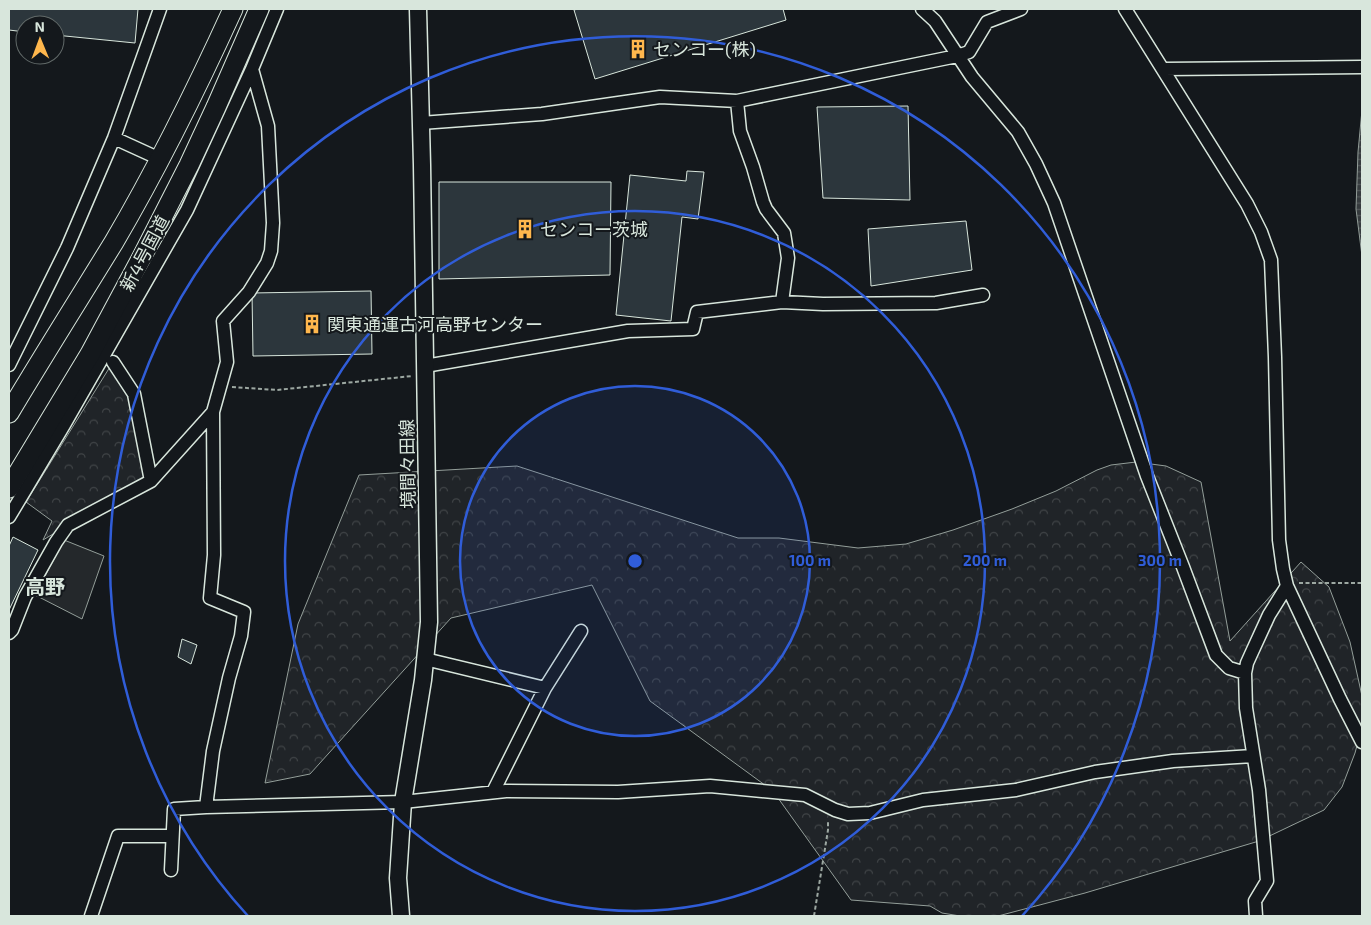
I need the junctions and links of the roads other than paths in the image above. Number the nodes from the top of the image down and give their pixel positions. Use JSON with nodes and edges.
{"nodes":[{"id":1,"x":160,"y":9,"type":"edge"},
{"id":2,"x":233,"y":9,"type":"edge"},
{"id":3,"x":259,"y":9,"type":"edge"},
{"id":4,"x":277,"y":9,"type":"edge"},
{"id":5,"x":418,"y":9,"type":"edge"},
{"id":6,"x":922,"y":9,"type":"edge"},
{"id":7,"x":1021,"y":9,"type":"edge"},
{"id":8,"x":1125,"y":9,"type":"edge"},
{"id":9,"x":957,"y":56,"type":"junction"},
{"id":10,"x":1356,"y":67,"type":"edge"},
{"id":11,"x":1164,"y":69,"type":"junction"},
{"id":12,"x":252,"y":70,"type":"junction"},
{"id":13,"x":737,"y":101,"type":"junction"},
{"id":14,"x":421,"y":123,"type":"junction"},
{"id":15,"x":114,"y":138,"type":"junction"},
{"id":16,"x":160,"y":159,"type":"junction"},
{"id":17,"x":983,"y":295,"type":"dead end"},
{"id":18,"x":782,"y":302,"type":"junction"},
{"id":19,"x":113,"y":362,"type":"dead end"},
{"id":20,"x":9,"y":366,"type":"edge"},
{"id":21,"x":425,"y":370,"type":"junction"},
{"id":22,"x":213,"y":412,"type":"junction"},
{"id":23,"x":9,"y":413,"type":"edge"},
{"id":24,"x":151,"y":481,"type":"junction"},
{"id":25,"x":9,"y":488,"type":"edge"},
{"id":26,"x":9,"y":518,"type":"edge"},
{"id":27,"x":1287,"y":584,"type":"junction"},
{"id":28,"x":581,"y":631,"type":"dead end"},
{"id":29,"x":9,"y":634,"type":"edge"},
{"id":30,"x":425,"y":659,"type":"junction"},
{"id":31,"x":1245,"y":673,"type":"junction"},
{"id":32,"x":545,"y":688,"type":"junction"},
{"id":33,"x":1362,"y":742,"type":"edge"},
{"id":34,"x":1253,"y":756,"type":"junction"},
{"id":35,"x":492,"y":792,"type":"junction"},
{"id":36,"x":403,"y":802,"type":"junction"},
{"id":37,"x":206,"y":807,"type":"junction"},
{"id":38,"x":172,"y":836,"type":"junction"},
{"id":39,"x":171,"y":870,"type":"dead end"},
{"id":40,"x":91,"y":916,"type":"edge"},
{"id":41,"x":402,"y":916,"type":"edge"},
{"id":42,"x":1256,"y":916,"type":"edge"}],
"edges":[{"from":1,"to":15,"type":"street"},
{"from":2,"to":16,"type":"highway","name":"新4号国道"},
{"from":3,"to":25,"type":"highway","name":"新4号国道"},
{"from":4,"to":12,"type":"street"},
{"from":5,"to":14,"type":"main road","name":"境間々田線"},
{"from":6,"to":9,"type":"street"},
{"from":7,"to":9,"type":"street"},
{"from":8,"to":11,"type":"street"},
{"from":9,"to":13,"type":"street"},
{"from":9,"to":31,"type":"street"},
{"from":10,"to":11,"type":"street"},
{"from":11,"to":27,"type":"street"},
{"from":12,"to":22,"type":"street"},
{"from":12,"to":26,"type":"street"},
{"from":13,"to":14,"type":"street"},
{"from":13,"to":18,"type":"street"},
{"from":14,"to":21,"type":"main road","name":"境間々田線"},
{"from":15,"to":16,"type":"street"},
{"from":15,"to":20,"type":"street"},
{"from":16,"to":23,"type":"highway","name":"新4号国道"},
{"from":17,"to":18,"type":"street"},
{"from":18,"to":21,"type":"street"},
{"from":19,"to":24,"type":"street"},
{"from":21,"to":30,"type":"main road","name":"境間々田線"},
{"from":22,"to":24,"type":"street"},
{"from":22,"to":37,"type":"street"},
{"from":24,"to":29,"type":"street"},
{"from":27,"to":31,"type":"street"},
{"from":27,"to":33,"type":"street"},
{"from":28,"to":32,"type":"street"},
{"from":30,"to":32,"type":"street"},
{"from":30,"to":36,"type":"main road","name":"境間々田線"},
{"from":31,"to":34,"type":"street"},
{"from":32,"to":35,"type":"street"},
{"from":34,"to":35,"type":"street"},
{"from":34,"to":42,"type":"street"},
{"from":35,"to":36,"type":"street"},
{"from":36,"to":37,"type":"street"},
{"from":36,"to":41,"type":"main road","name":"境間々田線"},
{"from":37,"to":38,"type":"street"},
{"from":38,"to":39,"type":"street"},
{"from":38,"to":40,"type":"street"}]}
